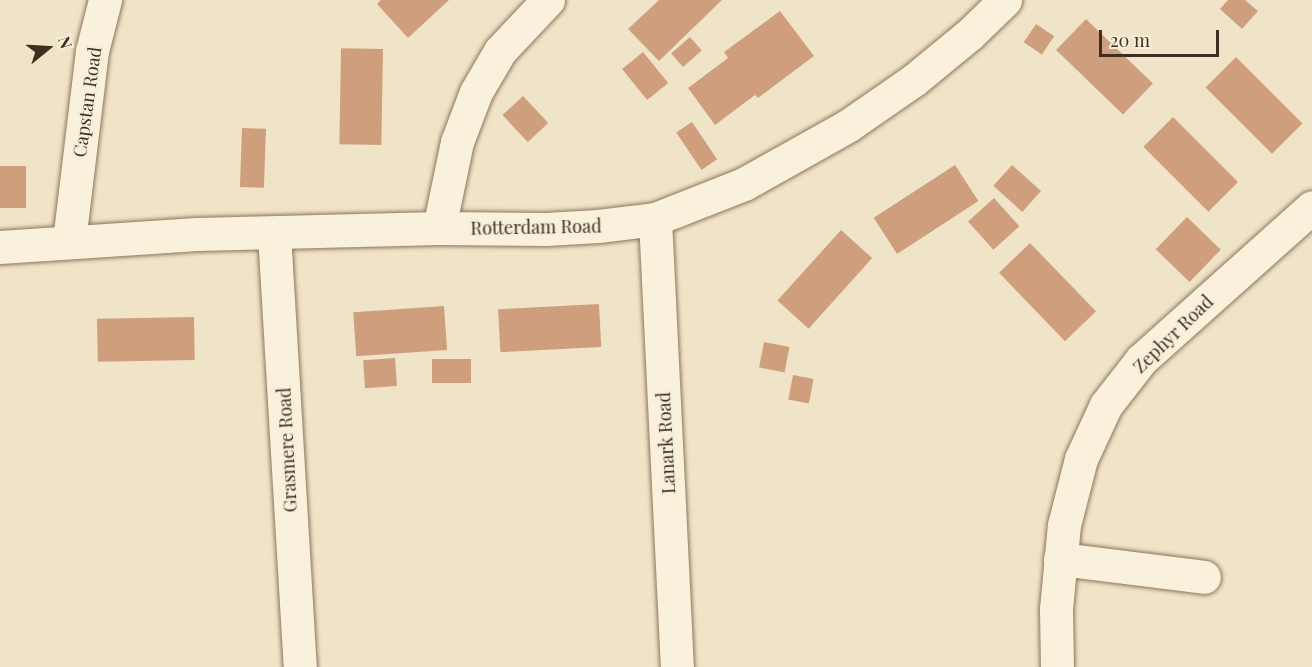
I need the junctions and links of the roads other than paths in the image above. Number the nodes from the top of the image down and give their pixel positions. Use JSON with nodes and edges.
{"nodes":[{"id":1,"x":105,"y":0,"type":"edge"},
{"id":2,"x":548,"y":0,"type":"edge"},
{"id":3,"x":1005,"y":0,"type":"edge"},
{"id":4,"x":1312,"y":207,"type":"edge"},
{"id":5,"x":655,"y":219,"type":"junction"},
{"id":6,"x":439,"y":228,"type":"junction"},
{"id":7,"x":273,"y":233,"type":"junction"},
{"id":8,"x":69,"y":241,"type":"junction"},
{"id":9,"x":0,"y":247,"type":"edge"},
{"id":10,"x":1060,"y":559,"type":"junction"},
{"id":11,"x":1204,"y":577,"type":"dead end"},
{"id":12,"x":300,"y":667,"type":"edge"},
{"id":13,"x":677,"y":667,"type":"edge"},
{"id":14,"x":1057,"y":667,"type":"edge"}],
"edges":[{"from":1,"to":8,"type":"street","name":"Capstan Road"},
{"from":2,"to":6,"type":"street"},
{"from":3,"to":5,"type":"street","name":"Rotterdam Road"},
{"from":4,"to":10,"type":"street","name":"Zephyr Road"},
{"from":5,"to":6,"type":"street","name":"Rotterdam Road"},
{"from":5,"to":13,"type":"street","name":"Lanark Road"},
{"from":6,"to":7,"type":"street","name":"Rotterdam Road"},
{"from":7,"to":8,"type":"street","name":"Rotterdam Road"},
{"from":7,"to":12,"type":"street","name":"Grasmere Road"},
{"from":8,"to":9,"type":"street","name":"Rotterdam Road"},
{"from":10,"to":11,"type":"street"},
{"from":10,"to":14,"type":"street","name":"Zephyr Road"}]}
